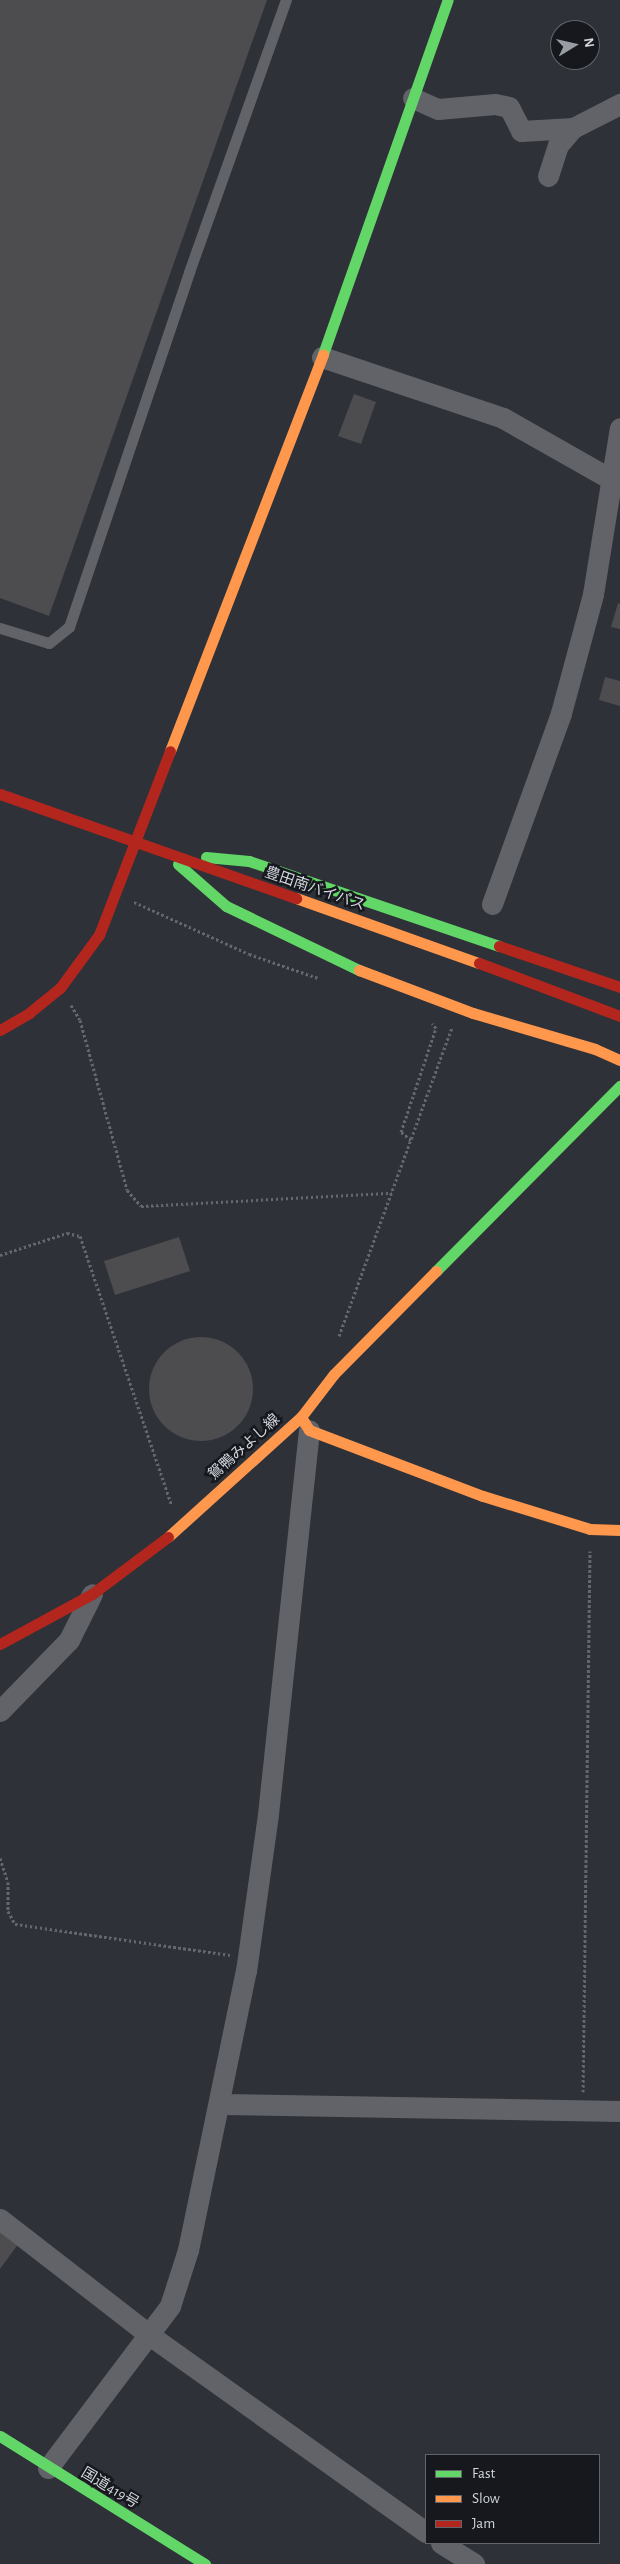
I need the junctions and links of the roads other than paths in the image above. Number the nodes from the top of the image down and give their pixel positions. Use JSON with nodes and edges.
{"nodes":[{"id":1,"x":286,"y":0,"type":"edge"},
{"id":2,"x":448,"y":0,"type":"edge"},
{"id":3,"x":413,"y":98,"type":"junction"},
{"id":4,"x":620,"y":104,"type":"edge"},
{"id":5,"x":573,"y":128,"type":"junction"},
{"id":6,"x":548,"y":176,"type":"dead end"},
{"id":7,"x":322,"y":357,"type":"junction"},
{"id":8,"x":620,"y":428,"type":"edge"},
{"id":9,"x":616,"y":467,"type":"edge"},
{"id":10,"x":0,"y":628,"type":"edge"},
{"id":11,"x":0,"y":794,"type":"edge"},
{"id":12,"x":167,"y":854,"type":"junction"},
{"id":13,"x":492,"y":904,"type":"dead end"},
{"id":14,"x":620,"y":987,"type":"edge"},
{"id":15,"x":620,"y":1016,"type":"edge"},
{"id":16,"x":0,"y":1030,"type":"edge"},
{"id":17,"x":620,"y":1060,"type":"edge"},
{"id":18,"x":620,"y":1086,"type":"edge"},
{"id":19,"x":305,"y":1423,"type":"junction"},
{"id":20,"x":620,"y":1530,"type":"edge"},
{"id":21,"x":92,"y":1594,"type":"junction"},
{"id":22,"x":0,"y":1644,"type":"edge"},
{"id":23,"x":0,"y":1711,"type":"edge"},
{"id":24,"x":220,"y":2104,"type":"junction"},
{"id":25,"x":620,"y":2111,"type":"edge"},
{"id":26,"x":0,"y":2219,"type":"edge"},
{"id":27,"x":148,"y":2334,"type":"junction"},
{"id":28,"x":0,"y":2436,"type":"edge"},
{"id":29,"x":48,"y":2468,"type":"junction"},
{"id":30,"x":425,"y":2531,"type":"edge"},
{"id":31,"x":444,"y":2544,"type":"edge"},
{"id":32,"x":205,"y":2564,"type":"edge"},
{"id":33,"x":474,"y":2564,"type":"edge"}],
"edges":[{"from":1,"to":10,"type":"lane"},
{"from":2,"to":3,"type":"main road"},
{"from":3,"to":5,"type":"street"},
{"from":3,"to":7,"type":"main road"},
{"from":4,"to":5,"type":"street"},
{"from":5,"to":6,"type":"street"},
{"from":7,"to":9,"type":"street"},
{"from":7,"to":16,"type":"main road"},
{"from":8,"to":9,"type":"street"},
{"from":9,"to":13,"type":"street"},
{"from":11,"to":12,"type":"main road","name":"豊田南バイパス"},
{"from":12,"to":14,"type":"main road"},
{"from":12,"to":15,"type":"main road","name":"豊田南バイパス"},
{"from":12,"to":17,"type":"main road"},
{"from":18,"to":19,"type":"main road","name":"鴛鴨みよし線"},
{"from":19,"to":20,"type":"main road"},
{"from":19,"to":21,"type":"main road","name":"鴛鴨みよし線"},
{"from":19,"to":24,"type":"street"},
{"from":21,"to":22,"type":"main road","name":"鴛鴨みよし線"},
{"from":21,"to":23,"type":"street"},
{"from":24,"to":25,"type":"street"},
{"from":24,"to":27,"type":"street"},
{"from":26,"to":27,"type":"street"},
{"from":27,"to":29,"type":"street"},
{"from":27,"to":30,"type":"street"},
{"from":28,"to":29,"type":"main road","name":"国道419号"},
{"from":29,"to":32,"type":"main road","name":"国道419号"},
{"from":31,"to":33,"type":"street"}]}
